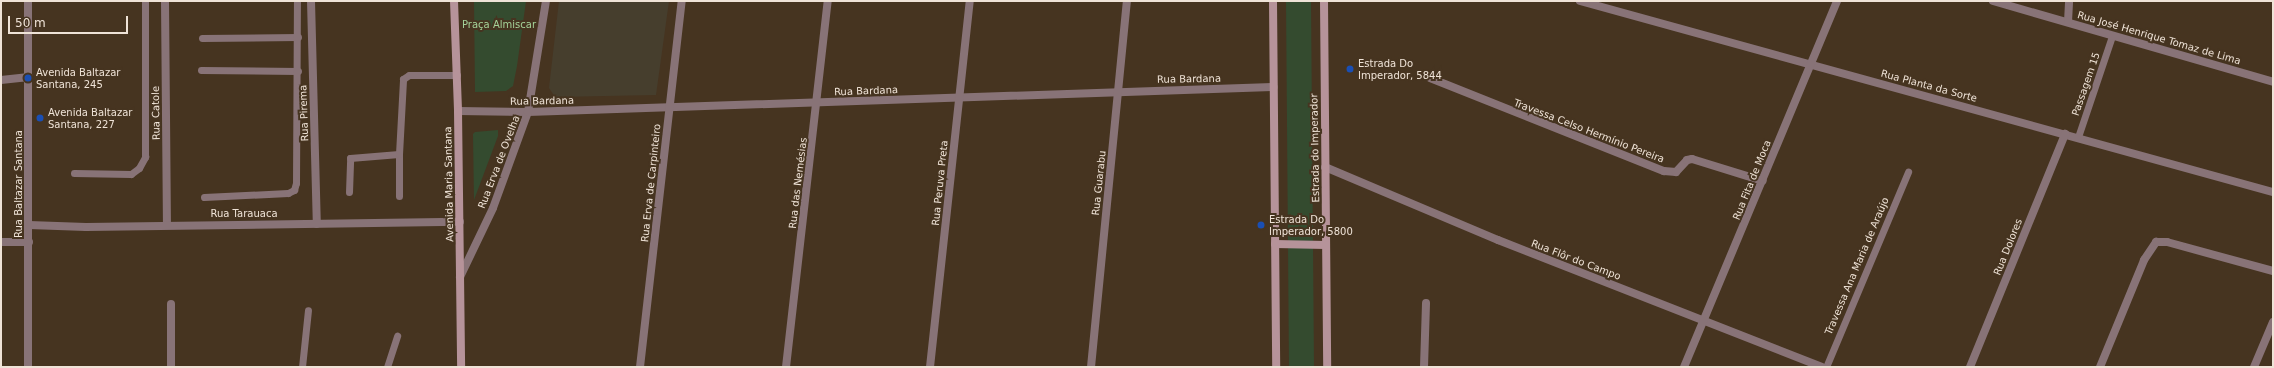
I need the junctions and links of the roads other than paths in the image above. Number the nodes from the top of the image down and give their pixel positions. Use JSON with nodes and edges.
{"nodes":[{"id":1,"x":28,"y":1,"type":"edge"},
{"id":2,"x":145,"y":1,"type":"edge"},
{"id":3,"x":165,"y":1,"type":"edge"},
{"id":4,"x":297,"y":1,"type":"edge"},
{"id":5,"x":311,"y":1,"type":"edge"},
{"id":6,"x":454,"y":1,"type":"edge"},
{"id":7,"x":546,"y":1,"type":"edge"},
{"id":8,"x":682,"y":1,"type":"edge"},
{"id":9,"x":828,"y":1,"type":"edge"},
{"id":10,"x":970,"y":1,"type":"edge"},
{"id":11,"x":1127,"y":1,"type":"edge"},
{"id":12,"x":1273,"y":1,"type":"edge"},
{"id":13,"x":1324,"y":1,"type":"edge"},
{"id":14,"x":1580,"y":1,"type":"edge"},
{"id":15,"x":1836,"y":1,"type":"edge"},
{"id":16,"x":1993,"y":1,"type":"edge"},
{"id":17,"x":2069,"y":1,"type":"edge"},
{"id":18,"x":2068,"y":22,"type":"junction"},
{"id":19,"x":2112,"y":36,"type":"junction"},
{"id":20,"x":298,"y":37,"type":"junction"},
{"id":21,"x":202,"y":38,"type":"dead end"},
{"id":22,"x":1809,"y":63,"type":"junction"},
{"id":23,"x":201,"y":70,"type":"dead end"},
{"id":24,"x":298,"y":71,"type":"junction"},
{"id":25,"x":457,"y":75,"type":"junction"},
{"id":26,"x":29,"y":77,"type":"junction"},
{"id":27,"x":1430,"y":78,"type":"dead end"},
{"id":28,"x":1,"y":80,"type":"edge"},
{"id":29,"x":2273,"y":82,"type":"edge"},
{"id":30,"x":1274,"y":87,"type":"junction"},
{"id":31,"x":1118,"y":91,"type":"junction"},
{"id":32,"x":960,"y":97,"type":"junction"},
{"id":33,"x":818,"y":103,"type":"junction"},
{"id":34,"x":670,"y":107,"type":"junction"},
{"id":35,"x":458,"y":111,"type":"junction"},
{"id":36,"x":528,"y":112,"type":"junction"},
{"id":37,"x":2065,"y":134,"type":"junction"},
{"id":38,"x":2078,"y":137,"type":"junction"},
{"id":39,"x":398,"y":154,"type":"junction"},
{"id":40,"x":1325,"y":167,"type":"junction"},
{"id":41,"x":1908,"y":172,"type":"dead end"},
{"id":42,"x":74,"y":173,"type":"dead end"},
{"id":43,"x":1763,"y":181,"type":"junction"},
{"id":44,"x":350,"y":192,"type":"dead end"},
{"id":45,"x":2273,"y":192,"type":"edge"},
{"id":46,"x":399,"y":196,"type":"dead end"},
{"id":47,"x":204,"y":197,"type":"dead end"},
{"id":48,"x":460,"y":222,"type":"junction"},
{"id":49,"x":317,"y":224,"type":"junction"},
{"id":50,"x":29,"y":225,"type":"junction"},
{"id":51,"x":167,"y":225,"type":"junction"},
{"id":52,"x":1,"y":242,"type":"edge"},
{"id":53,"x":29,"y":242,"type":"junction"},
{"id":54,"x":1275,"y":244,"type":"junction"},
{"id":55,"x":1326,"y":245,"type":"junction"},
{"id":56,"x":2273,"y":271,"type":"edge"},
{"id":57,"x":460,"y":277,"type":"junction"},
{"id":58,"x":1426,"y":303,"type":"dead end"},
{"id":59,"x":171,"y":304,"type":"dead end"},
{"id":60,"x":308,"y":310,"type":"dead end"},
{"id":61,"x":1704,"y":321,"type":"junction"},
{"id":62,"x":2273,"y":322,"type":"edge"},
{"id":63,"x":2271,"y":334,"type":"edge"},
{"id":64,"x":397,"y":336,"type":"dead end"},
{"id":65,"x":28,"y":367,"type":"edge"},
{"id":66,"x":172,"y":367,"type":"edge"},
{"id":67,"x":302,"y":367,"type":"edge"},
{"id":68,"x":387,"y":367,"type":"edge"},
{"id":69,"x":461,"y":367,"type":"edge"},
{"id":70,"x":640,"y":367,"type":"edge"},
{"id":71,"x":786,"y":367,"type":"edge"},
{"id":72,"x":930,"y":367,"type":"edge"},
{"id":73,"x":1090,"y":367,"type":"edge"},
{"id":74,"x":1276,"y":367,"type":"edge"},
{"id":75,"x":1327,"y":367,"type":"edge"},
{"id":76,"x":1424,"y":367,"type":"edge"},
{"id":77,"x":1684,"y":367,"type":"edge"},
{"id":78,"x":1822,"y":367,"type":"edge"},
{"id":79,"x":1826,"y":367,"type":"edge"},
{"id":80,"x":1970,"y":367,"type":"edge"},
{"id":81,"x":2100,"y":367,"type":"edge"},
{"id":82,"x":2254,"y":367,"type":"edge"}],
"edges":[{"from":1,"to":26,"type":"street","name":"Rua Baltazar Santana"},
{"from":2,"to":42,"type":"lane"},
{"from":3,"to":51,"type":"street","name":"Rua Catole"},
{"from":4,"to":20,"type":"lane"},
{"from":5,"to":49,"type":"street","name":"Rua Pirema"},
{"from":6,"to":25,"type":"main road","name":"Avenida Maria Santana"},
{"from":7,"to":36,"type":"street","name":"Rua Erva de Ovelha"},
{"from":8,"to":34,"type":"street","name":"Rua Erva de Carpinteiro"},
{"from":9,"to":33,"type":"street","name":"Rua das Nemésias"},
{"from":10,"to":32,"type":"street","name":"Rua Peruva Preta"},
{"from":11,"to":31,"type":"street","name":"Rua Guarabu"},
{"from":12,"to":30,"type":"main road"},
{"from":13,"to":40,"type":"main road","name":"Estrada do Imperador"},
{"from":14,"to":22,"type":"street","name":"Rua Planta da Sorte"},
{"from":15,"to":22,"type":"street","name":"Rua Fita de Moca"},
{"from":16,"to":18,"type":"street","name":"Rua José Henrique Tomaz de Lima"},
{"from":17,"to":18,"type":"street"},
{"from":18,"to":19,"type":"street","name":"Rua José Henrique Tomaz de Lima"},
{"from":19,"to":29,"type":"street","name":"Rua José Henrique Tomaz de Lima"},
{"from":19,"to":38,"type":"lane","name":"Passagem 15"},
{"from":20,"to":21,"type":"lane"},
{"from":20,"to":24,"type":"lane"},
{"from":22,"to":37,"type":"street","name":"Rua Planta da Sorte"},
{"from":22,"to":43,"type":"street","name":"Rua Fita de Moca"},
{"from":23,"to":24,"type":"lane"},
{"from":24,"to":47,"type":"lane"},
{"from":25,"to":35,"type":"main road","name":"Avenida Maria Santana"},
{"from":25,"to":39,"type":"lane"},
{"from":26,"to":28,"type":"street"},
{"from":26,"to":50,"type":"street","name":"Rua Baltazar Santana"},
{"from":27,"to":43,"type":"street","name":"Travessa Celso Hermínio Pereira"},
{"from":30,"to":31,"type":"street","name":"Rua Bardana"},
{"from":30,"to":54,"type":"main road"},
{"from":31,"to":32,"type":"street","name":"Rua Bardana"},
{"from":31,"to":73,"type":"street","name":"Rua Guarabu"},
{"from":32,"to":33,"type":"street","name":"Rua Bardana"},
{"from":32,"to":72,"type":"street","name":"Rua Peruva Preta"},
{"from":33,"to":34,"type":"street","name":"Rua Bardana"},
{"from":33,"to":71,"type":"street","name":"Rua das Nemésias"},
{"from":34,"to":36,"type":"street","name":"Rua Bardana"},
{"from":34,"to":70,"type":"street","name":"Rua Erva de Carpinteiro"},
{"from":35,"to":36,"type":"street","name":"Rua Bardana"},
{"from":35,"to":48,"type":"main road","name":"Avenida Maria Santana"},
{"from":36,"to":57,"type":"street","name":"Rua Erva de Ovelha"},
{"from":37,"to":38,"type":"street","name":"Rua Planta da Sorte"},
{"from":37,"to":80,"type":"street","name":"Rua Dolores"},
{"from":38,"to":45,"type":"street","name":"Rua Planta da Sorte"},
{"from":39,"to":44,"type":"lane"},
{"from":39,"to":46,"type":"lane"},
{"from":40,"to":55,"type":"main road","name":"Estrada do Imperador"},
{"from":40,"to":61,"type":"street","name":"Rua Flôr do Campo"},
{"from":41,"to":79,"type":"lane","name":"Travessa Ana Maria de Araújo"},
{"from":43,"to":61,"type":"street","name":"Rua Fita de Moca"},
{"from":48,"to":49,"type":"street","name":"Rua Tarauaca"},
{"from":48,"to":57,"type":"main road","name":"Avenida Maria Santana"},
{"from":49,"to":51,"type":"street","name":"Rua Tarauaca"},
{"from":50,"to":51,"type":"street","name":"Rua Tarauaca"},
{"from":50,"to":53,"type":"street","name":"Rua Baltazar Santana"},
{"from":52,"to":53,"type":"street"},
{"from":53,"to":65,"type":"street","name":"Rua Baltazar Santana"},
{"from":54,"to":55,"type":"main road"},
{"from":54,"to":74,"type":"main road"},
{"from":55,"to":75,"type":"main road","name":"Estrada do Imperador"},
{"from":56,"to":81,"type":"street"},
{"from":57,"to":69,"type":"main road","name":"Avenida Maria Santana"},
{"from":58,"to":76,"type":"street"},
{"from":59,"to":66,"type":"street"},
{"from":60,"to":67,"type":"lane"},
{"from":61,"to":77,"type":"street","name":"Rua Fita de Moca"},
{"from":61,"to":78,"type":"street","name":"Rua Flôr do Campo"},
{"from":62,"to":63,"type":"street"},
{"from":63,"to":82,"type":"street"},
{"from":64,"to":68,"type":"lane"}]}
